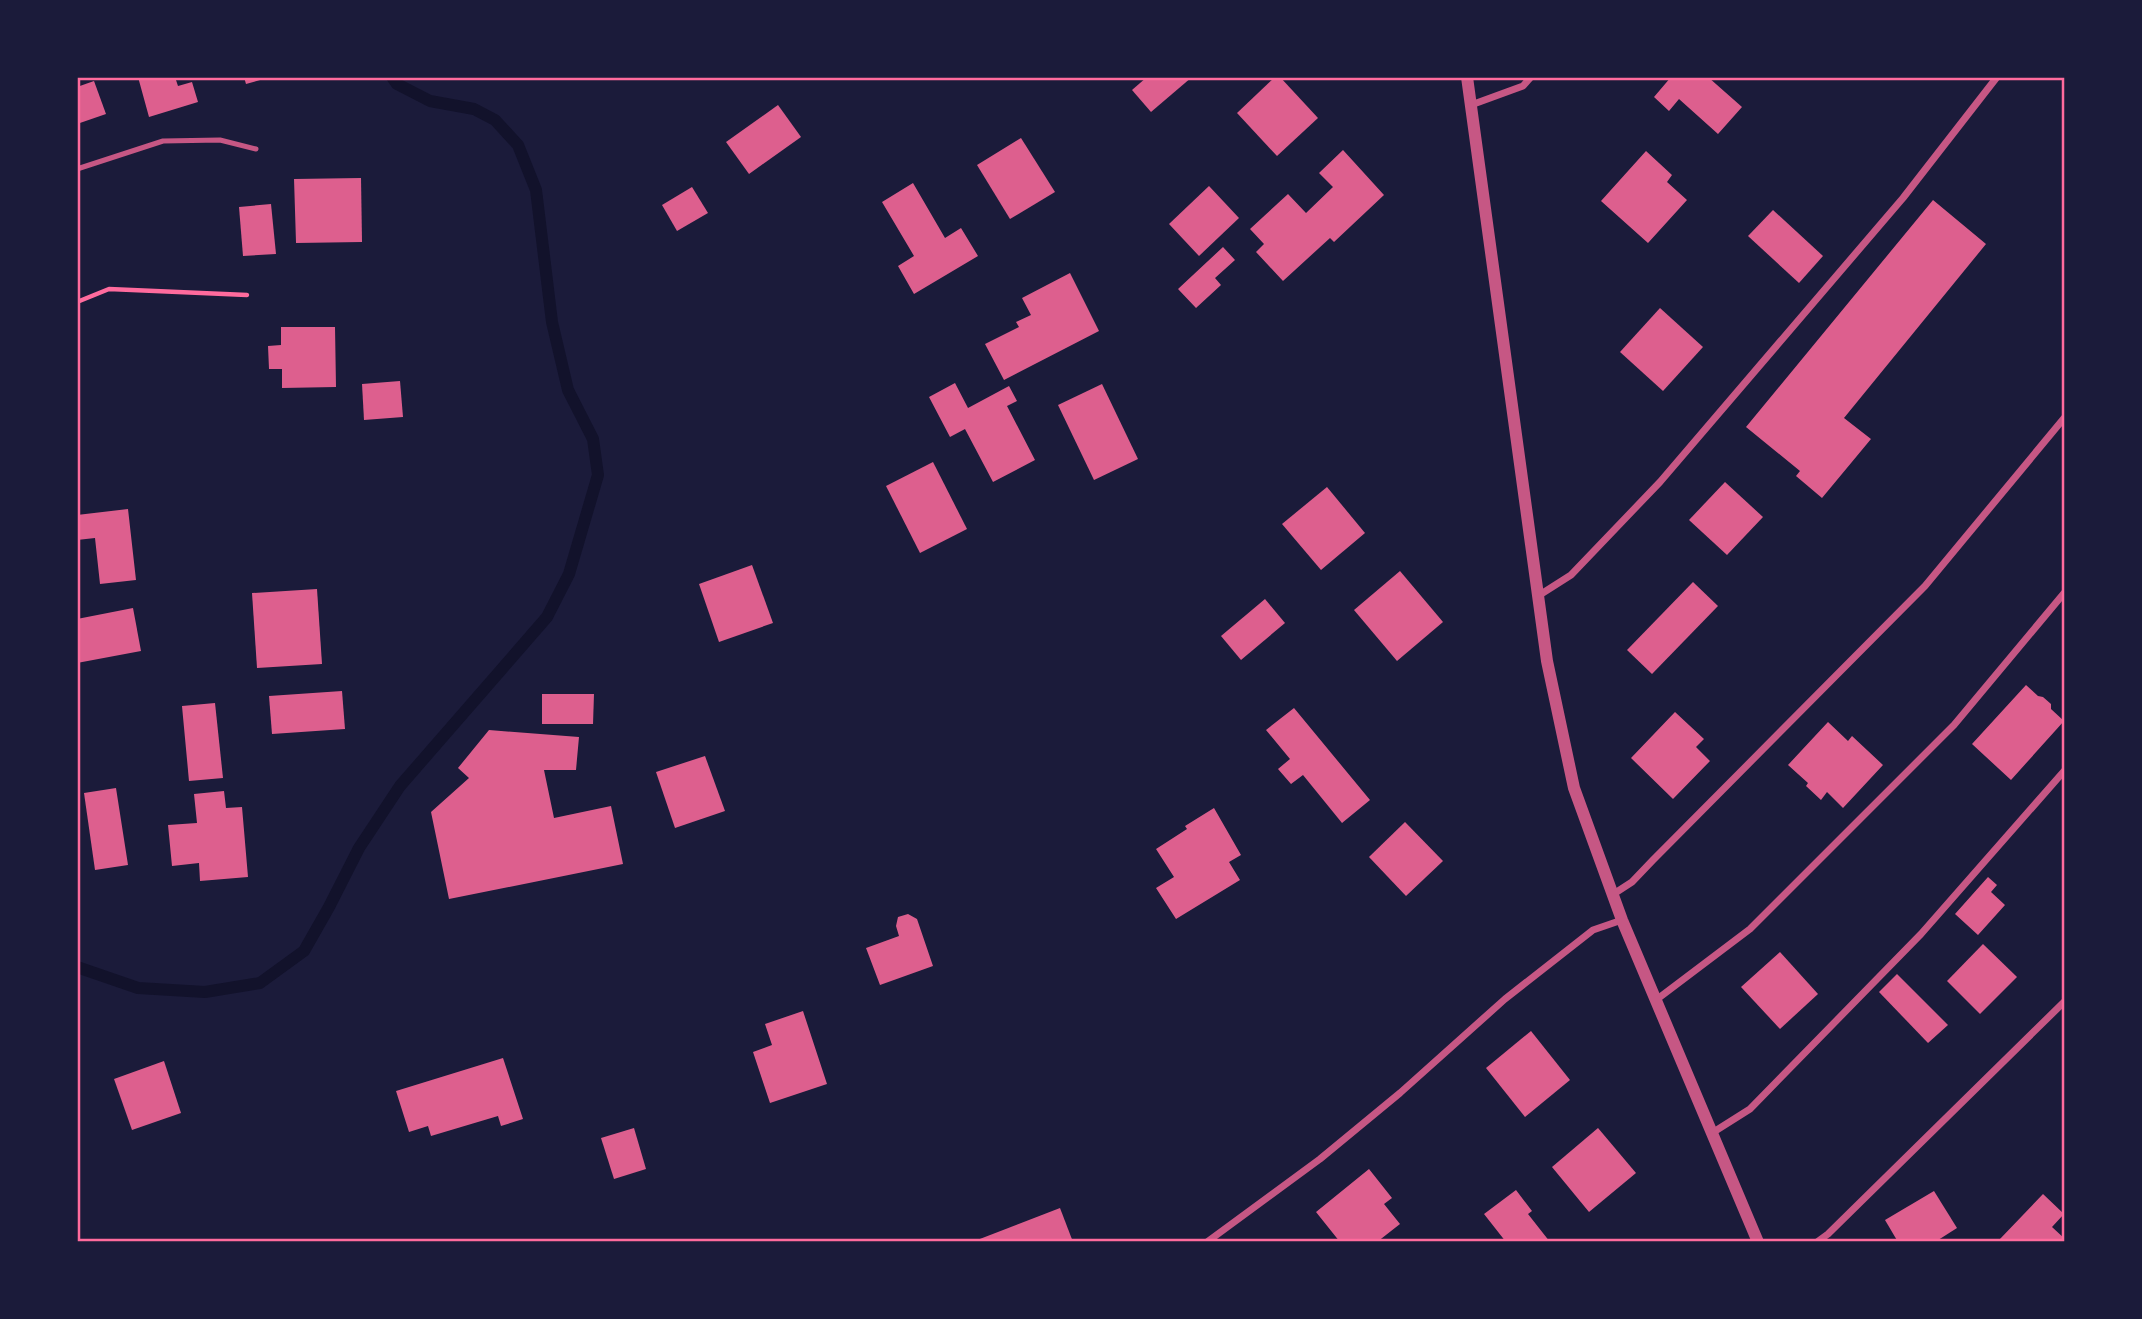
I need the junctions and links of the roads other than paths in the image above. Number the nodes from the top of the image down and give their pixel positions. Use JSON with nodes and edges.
{"nodes":[{"id":1,"x":1467,"y":77,"type":"edge"},
{"id":2,"x":1531,"y":77,"type":"edge"},
{"id":3,"x":1997,"y":77,"type":"edge"},
{"id":4,"x":1471,"y":105,"type":"junction"},
{"id":5,"x":256,"y":149,"type":"dead end"},
{"id":6,"x":77,"y":169,"type":"edge"},
{"id":7,"x":2065,"y":417,"type":"edge"},
{"id":8,"x":2065,"y":592,"type":"edge"},
{"id":9,"x":1538,"y":596,"type":"junction"},
{"id":10,"x":2065,"y":771,"type":"edge"},
{"id":11,"x":1612,"y":895,"type":"junction"},
{"id":12,"x":1622,"y":920,"type":"junction"},
{"id":13,"x":1656,"y":1000,"type":"junction"},
{"id":14,"x":2065,"y":1001,"type":"edge"},
{"id":15,"x":1712,"y":1133,"type":"junction"},
{"id":16,"x":1206,"y":1242,"type":"edge"},
{"id":17,"x":1758,"y":1242,"type":"edge"},
{"id":18,"x":1817,"y":1242,"type":"edge"}],
"edges":[{"from":1,"to":4,"type":"street"},
{"from":2,"to":4,"type":"street"},
{"from":3,"to":9,"type":"street"},
{"from":4,"to":9,"type":"street"},
{"from":5,"to":6,"type":"lane"},
{"from":7,"to":11,"type":"street"},
{"from":8,"to":13,"type":"street"},
{"from":9,"to":11,"type":"street"},
{"from":10,"to":15,"type":"street"},
{"from":11,"to":12,"type":"street"},
{"from":12,"to":13,"type":"street"},
{"from":12,"to":16,"type":"street"},
{"from":13,"to":15,"type":"street"},
{"from":14,"to":18,"type":"street"},
{"from":15,"to":17,"type":"street"}]}
